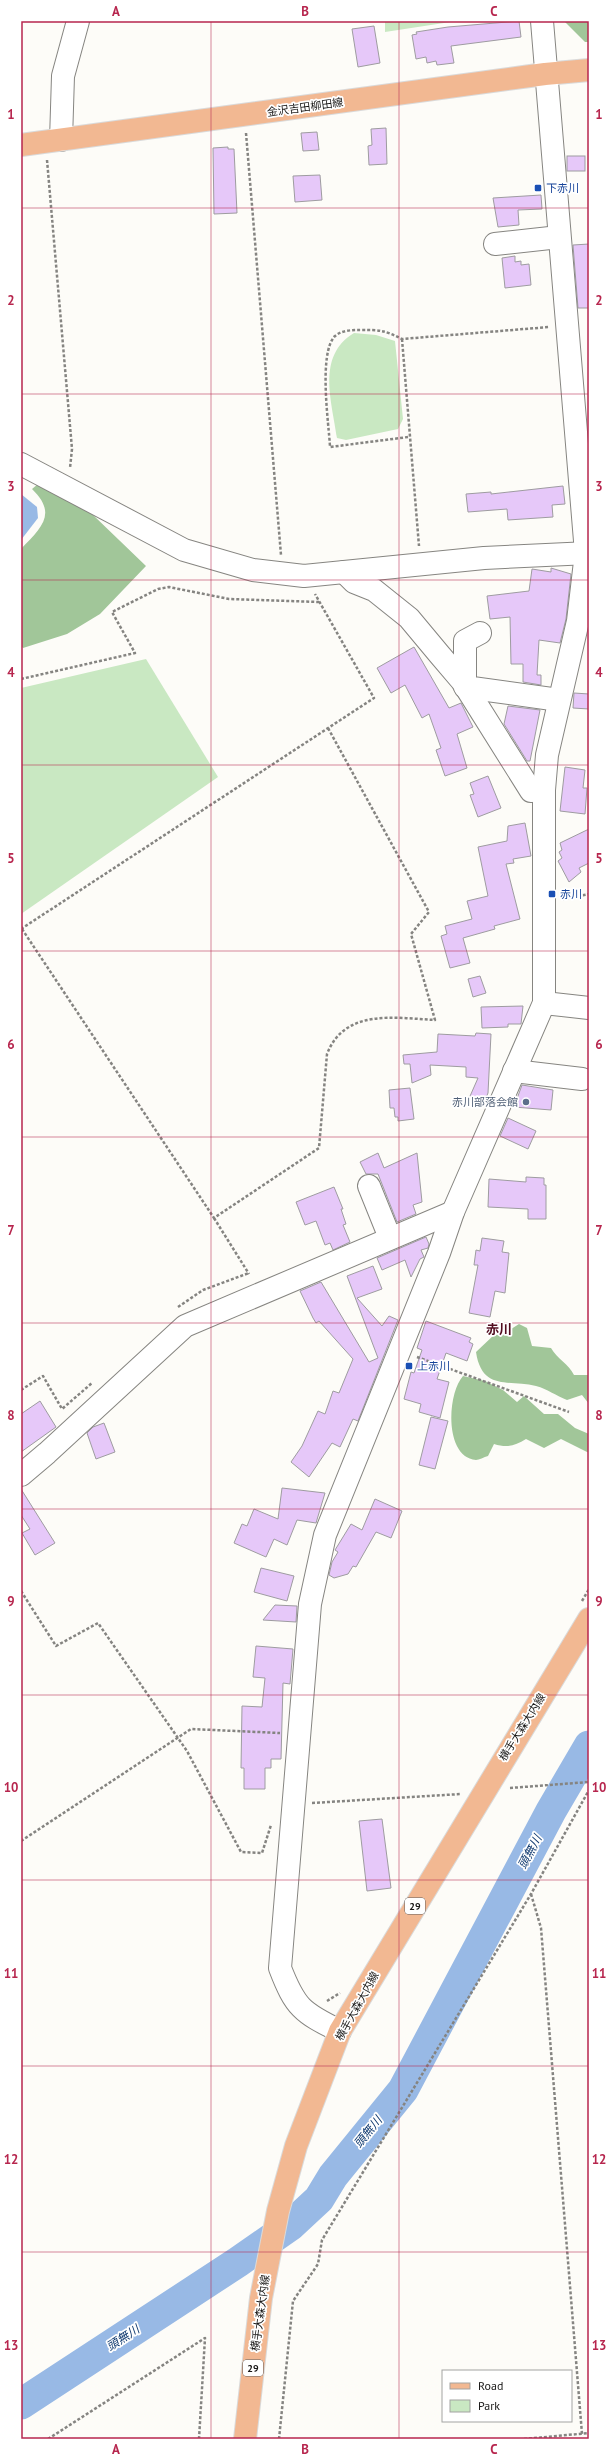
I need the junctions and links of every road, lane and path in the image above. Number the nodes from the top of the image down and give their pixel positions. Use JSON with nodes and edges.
{"nodes":[{"id":1,"x":78,"y":21,"type":"edge"},
{"id":2,"x":542,"y":21,"type":"edge"},
{"id":3,"x":589,"y":70,"type":"edge"},
{"id":4,"x":545,"y":74,"type":"junction"},
{"id":5,"x":245,"y":115,"type":"junction"},
{"id":6,"x":54,"y":141,"type":"junction"},
{"id":7,"x":21,"y":145,"type":"edge"},
{"id":8,"x":559,"y":237,"type":"junction"},
{"id":9,"x":495,"y":244,"type":"dead end"},
{"id":10,"x":567,"y":326,"type":"junction"},
{"id":11,"x":402,"y":339,"type":"junction"},
{"id":12,"x":408,"y":437,"type":"junction"},
{"id":13,"x":21,"y":464,"type":"edge"},
{"id":14,"x":67,"y":489,"type":"junction"},
{"id":15,"x":588,"y":553,"type":"edge"},
{"id":16,"x":420,"y":565,"type":"junction"},
{"id":17,"x":344,"y":572,"type":"junction"},
{"id":18,"x":282,"y":573,"type":"junction"},
{"id":19,"x":304,"y":576,"type":"junction"},
{"id":20,"x":320,"y":602,"type":"junction"},
{"id":21,"x":480,"y":633,"type":"dead end"},
{"id":22,"x":21,"y":679,"type":"edge"},
{"id":23,"x":466,"y":687,"type":"junction"},
{"id":24,"x":559,"y":700,"type":"junction"},
{"id":25,"x":328,"y":728,"type":"junction"},
{"id":26,"x":544,"y":790,"type":"junction"},
{"id":27,"x":589,"y":894,"type":"edge"},
{"id":28,"x":545,"y":902,"type":"junction"},
{"id":29,"x":21,"y":929,"type":"edge"},
{"id":30,"x":544,"y":1003,"type":"junction"},
{"id":31,"x":589,"y":1008,"type":"edge"},
{"id":32,"x":514,"y":1071,"type":"junction"},
{"id":33,"x":582,"y":1079,"type":"dead end"},
{"id":34,"x":369,"y":1186,"type":"dead end"},
{"id":35,"x":453,"y":1212,"type":"junction"},
{"id":36,"x":214,"y":1218,"type":"junction"},
{"id":37,"x":390,"y":1238,"type":"junction"},
{"id":38,"x":249,"y":1273,"type":"junction"},
{"id":39,"x":262,"y":1293,"type":"junction"},
{"id":40,"x":175,"y":1309,"type":"dead end"},
{"id":41,"x":400,"y":1351,"type":"junction"},
{"id":42,"x":98,"y":1377,"type":"dead end"},
{"id":43,"x":21,"y":1390,"type":"edge"},
{"id":44,"x":569,"y":1412,"type":"dead end"},
{"id":45,"x":21,"y":1475,"type":"edge"},
{"id":46,"x":21,"y":1592,"type":"edge"},
{"id":47,"x":589,"y":1619,"type":"edge"},
{"id":48,"x":299,"y":1734,"type":"junction"},
{"id":49,"x":178,"y":1738,"type":"junction"},
{"id":50,"x":589,"y":1782,"type":"edge"},
{"id":51,"x":589,"y":1790,"type":"edge"},
{"id":52,"x":483,"y":1792,"type":"junction"},
{"id":53,"x":292,"y":1813,"type":"junction"},
{"id":54,"x":21,"y":1841,"type":"edge"},
{"id":55,"x":531,"y":1894,"type":"junction"},
{"id":56,"x":340,"y":2032,"type":"junction"},
{"id":57,"x":589,"y":2433,"type":"edge"},
{"id":58,"x":582,"y":2434,"type":"junction"},
{"id":59,"x":48,"y":2439,"type":"edge"},
{"id":60,"x":199,"y":2439,"type":"edge"},
{"id":61,"x":245,"y":2439,"type":"edge"},
{"id":62,"x":279,"y":2439,"type":"edge"},
{"id":63,"x":524,"y":2439,"type":"edge"}],
"edges":[{"from":1,"to":6,"type":"street"},
{"from":2,"to":4,"type":"street"},
{"from":3,"to":4,"type":"main road","name":"金沢吉田柳田線"},
{"from":4,"to":5,"type":"main road","name":"金沢吉田柳田線"},
{"from":4,"to":8,"type":"street"},
{"from":5,"to":6,"type":"main road","name":"金沢吉田柳田線"},
{"from":5,"to":18,"type":"path"},
{"from":6,"to":7,"type":"main road","name":"金沢吉田柳田線"},
{"from":6,"to":14,"type":"path"},
{"from":8,"to":9,"type":"street"},
{"from":8,"to":10,"type":"street"},
{"from":10,"to":11,"type":"path"},
{"from":10,"to":15,"type":"street"},
{"from":11,"to":12,"type":"path"},
{"from":11,"to":12,"type":"path"},
{"from":12,"to":16,"type":"path"},
{"from":13,"to":14,"type":"street"},
{"from":14,"to":18,"type":"street"},
{"from":15,"to":16,"type":"street"},
{"from":15,"to":24,"type":"street"},
{"from":16,"to":17,"type":"street"},
{"from":17,"to":19,"type":"street"},
{"from":17,"to":23,"type":"street"},
{"from":18,"to":19,"type":"street"},
{"from":19,"to":20,"type":"path"},
{"from":20,"to":22,"type":"path"},
{"from":20,"to":25,"type":"path"},
{"from":21,"to":23,"type":"street"},
{"from":23,"to":24,"type":"street"},
{"from":23,"to":26,"type":"street"},
{"from":24,"to":26,"type":"street"},
{"from":25,"to":29,"type":"path"},
{"from":25,"to":36,"type":"path"},
{"from":26,"to":28,"type":"street"},
{"from":27,"to":28,"type":"path"},
{"from":28,"to":30,"type":"street"},
{"from":29,"to":36,"type":"path"},
{"from":30,"to":31,"type":"street"},
{"from":30,"to":32,"type":"street"},
{"from":32,"to":33,"type":"street"},
{"from":32,"to":35,"type":"street"},
{"from":34,"to":37,"type":"street"},
{"from":35,"to":37,"type":"street"},
{"from":35,"to":41,"type":"street"},
{"from":36,"to":38,"type":"path"},
{"from":37,"to":39,"type":"street"},
{"from":38,"to":39,"type":"path"},
{"from":38,"to":40,"type":"path"},
{"from":39,"to":45,"type":"street"},
{"from":41,"to":44,"type":"path"},
{"from":41,"to":48,"type":"street"},
{"from":42,"to":43,"type":"path"},
{"from":46,"to":49,"type":"path"},
{"from":47,"to":52,"type":"main road","name":"横手大森大内線","number":"29"},
{"from":48,"to":49,"type":"path"},
{"from":48,"to":53,"type":"street"},
{"from":49,"to":53,"type":"path"},
{"from":49,"to":54,"type":"path"},
{"from":50,"to":52,"type":"path"},
{"from":51,"to":55,"type":"path"},
{"from":52,"to":53,"type":"path"},
{"from":52,"to":56,"type":"main road","name":"横手大森大内線","number":"29"},
{"from":53,"to":56,"type":"street"},
{"from":55,"to":58,"type":"path"},
{"from":55,"to":62,"type":"path"},
{"from":56,"to":61,"type":"main road","name":"横手大森大内線","number":"29"},
{"from":57,"to":58,"type":"path"},
{"from":58,"to":63,"type":"path"},
{"from":59,"to":60,"type":"path"}]}
